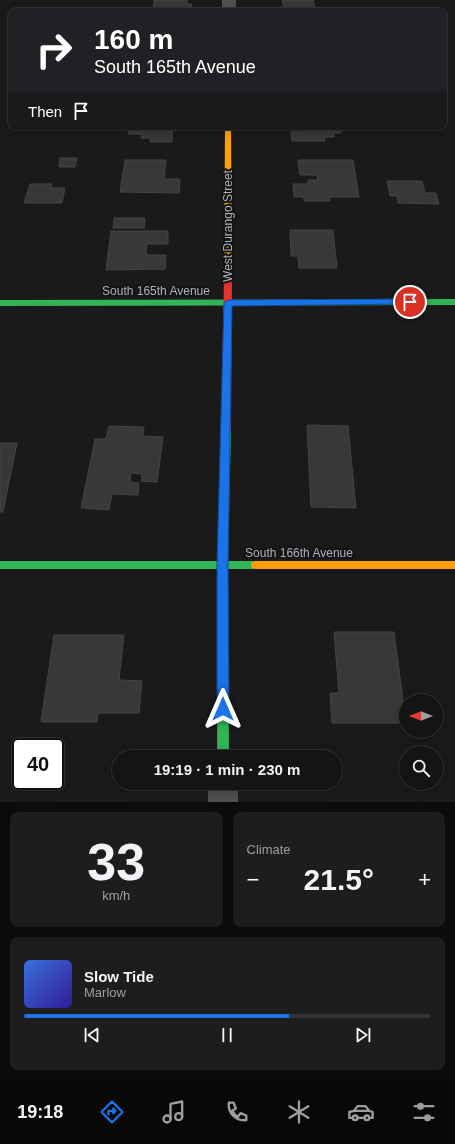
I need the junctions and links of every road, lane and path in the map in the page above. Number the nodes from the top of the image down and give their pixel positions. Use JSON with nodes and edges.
{"nodes":[{"id":1,"x":228,"y":130,"type":"edge"},
{"id":2,"x":455,"y":302,"type":"edge"},
{"id":3,"x":0,"y":303,"type":"edge"},
{"id":4,"x":228,"y":303,"type":"junction"},
{"id":5,"x":0,"y":565,"type":"edge"},
{"id":6,"x":223,"y":565,"type":"junction"},
{"id":7,"x":455,"y":565,"type":"edge"},
{"id":8,"x":223,"y":750,"type":"edge"},
{"id":9,"x":223,"y":790,"type":"edge"},
{"id":10,"x":223,"y":802,"type":"edge"}],
"edges":[{"from":1,"to":4,"type":"street","name":"West Durango Street"},
{"from":2,"to":4,"type":"street","name":"South 165th Avenue"},
{"from":3,"to":4,"type":"street","name":"South 165th Avenue"},
{"from":4,"to":6,"type":"street","name":"West Durango Street"},
{"from":5,"to":6,"type":"street","name":"South 166th Avenue"},
{"from":6,"to":7,"type":"street","name":"South 166th Avenue"},
{"from":6,"to":8,"type":"street","name":"West Durango Street"},
{"from":9,"to":10,"type":"street"}]}
